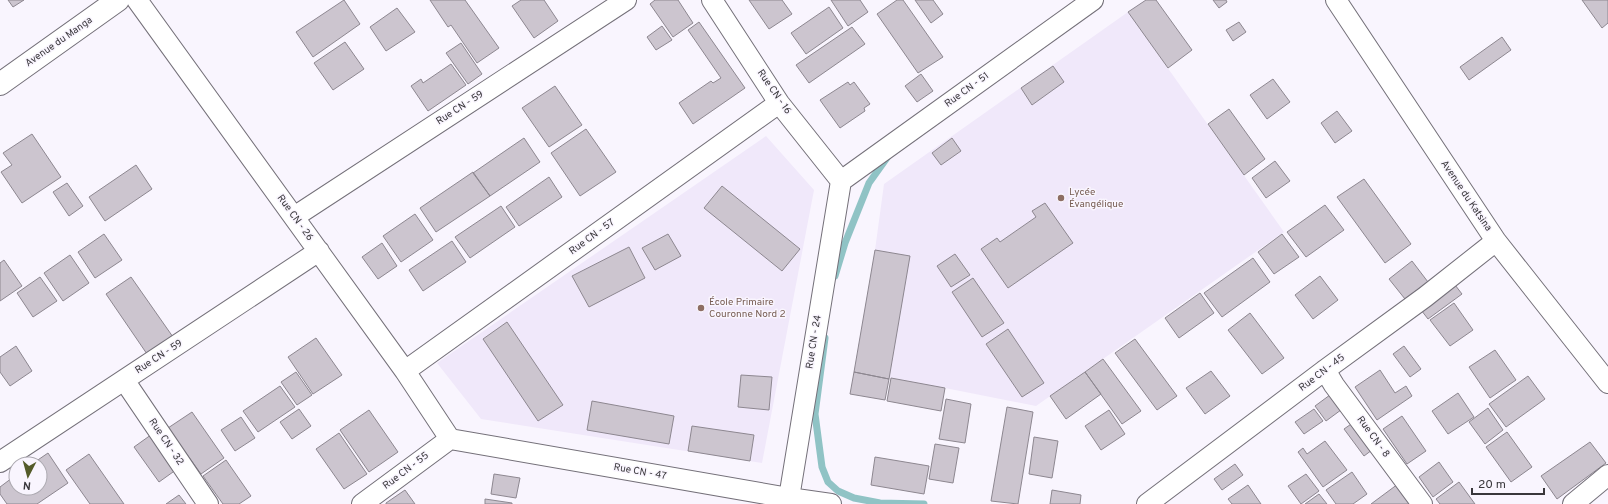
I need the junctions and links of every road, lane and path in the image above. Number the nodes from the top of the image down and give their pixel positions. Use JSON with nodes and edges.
{"nodes":[{"id":1,"x":118,"y":0,"type":"edge"},
{"id":2,"x":137,"y":0,"type":"edge"},
{"id":3,"x":626,"y":0,"type":"edge"},
{"id":4,"x":712,"y":0,"type":"edge"},
{"id":5,"x":1093,"y":0,"type":"edge"},
{"id":6,"x":1336,"y":0,"type":"edge"},
{"id":7,"x":0,"y":84,"type":"edge"},
{"id":8,"x":780,"y":103,"type":"junction"},
{"id":9,"x":841,"y":181,"type":"junction"},
{"id":10,"x":294,"y":216,"type":"junction"},
{"id":11,"x":1496,"y":241,"type":"junction"},
{"id":12,"x":319,"y":251,"type":"junction"},
{"id":13,"x":1325,"y":370,"type":"junction"},
{"id":14,"x":405,"y":371,"type":"junction"},
{"id":15,"x":124,"y":380,"type":"junction"},
{"id":16,"x":1608,"y":383,"type":"edge"},
{"id":17,"x":450,"y":439,"type":"junction"},
{"id":18,"x":0,"y":462,"type":"edge"},
{"id":19,"x":1608,"y":475,"type":"edge"},
{"id":20,"x":789,"y":501,"type":"edge"},
{"id":21,"x":208,"y":504,"type":"edge"},
{"id":22,"x":362,"y":504,"type":"edge"},
{"id":23,"x":831,"y":504,"type":"edge"},
{"id":24,"x":1147,"y":504,"type":"edge"},
{"id":25,"x":1422,"y":504,"type":"edge"},
{"id":26,"x":1574,"y":504,"type":"edge"}],
"edges":[{"from":1,"to":7,"type":"street","name":"Avenue du Manga"},
{"from":2,"to":10,"type":"street","name":"Rue CN - 26"},
{"from":3,"to":10,"type":"street","name":"Rue CN - 59"},
{"from":4,"to":8,"type":"street","name":"Rue CN - 16"},
{"from":5,"to":9,"type":"street","name":"Rue CN - 51"},
{"from":6,"to":11,"type":"street","name":"Avenue du Katsina"},
{"from":8,"to":9,"type":"street","name":"Rue CN - 16"},
{"from":8,"to":14,"type":"street","name":"Rue CN - 57"},
{"from":9,"to":20,"type":"street","name":"Rue CN - 24"},
{"from":10,"to":12,"type":"street","name":"Rue CN - 26"},
{"from":11,"to":13,"type":"street","name":"Rue CN - 45"},
{"from":11,"to":16,"type":"street","name":"Avenue du Katsina"},
{"from":12,"to":14,"type":"street","name":"Rue CN - 26"},
{"from":12,"to":15,"type":"street","name":"Rue CN - 59"},
{"from":13,"to":24,"type":"street","name":"Rue CN - 45"},
{"from":13,"to":25,"type":"street","name":"Rue CN - 8"},
{"from":14,"to":17,"type":"street","name":"Rue CN - 26"},
{"from":15,"to":18,"type":"street","name":"Rue CN - 59"},
{"from":15,"to":21,"type":"street","name":"Rue CN - 32"},
{"from":17,"to":20,"type":"street","name":"Rue CN - 47"},
{"from":17,"to":22,"type":"street","name":"Rue CN - 55"},
{"from":19,"to":26,"type":"street"},
{"from":20,"to":23,"type":"street","name":"Rue CN - 47"}]}
